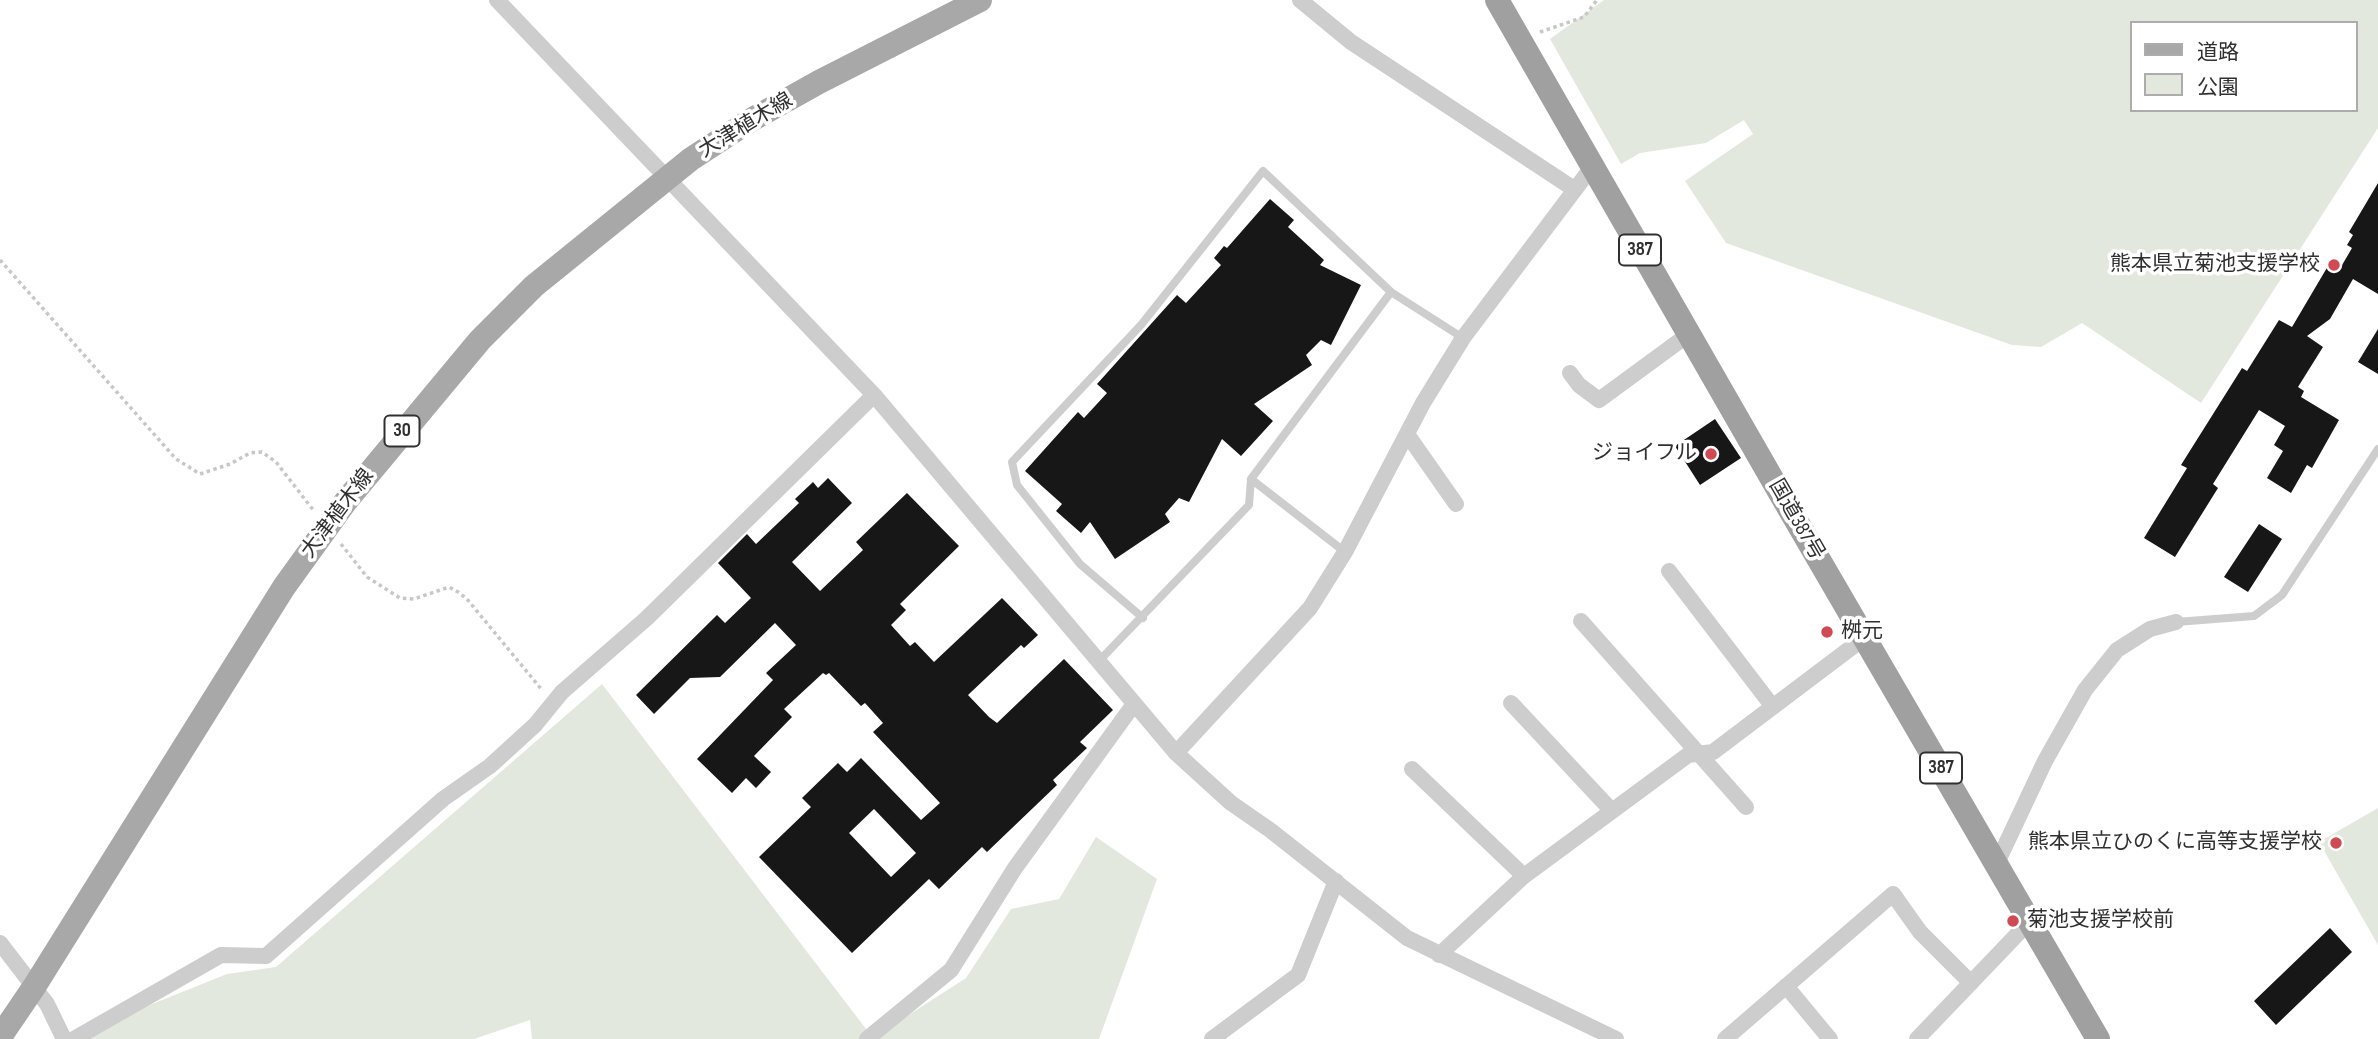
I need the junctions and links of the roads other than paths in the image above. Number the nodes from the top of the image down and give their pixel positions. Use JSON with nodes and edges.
{"nodes":[{"id":1,"x":497,"y":0,"type":"edge"},
{"id":2,"x":980,"y":0,"type":"edge"},
{"id":3,"x":1300,"y":0,"type":"edge"},
{"id":4,"x":1497,"y":0,"type":"edge"},
{"id":5,"x":1592,"y":167,"type":"junction"},
{"id":6,"x":668,"y":177,"type":"junction"},
{"id":7,"x":1574,"y":189,"type":"junction"},
{"id":8,"x":1391,"y":292,"type":"junction"},
{"id":9,"x":1689,"y":334,"type":"junction"},
{"id":10,"x":1463,"y":338,"type":"junction"},
{"id":11,"x":1570,"y":373,"type":"dead end"},
{"id":12,"x":874,"y":395,"type":"junction"},
{"id":13,"x":1407,"y":434,"type":"junction"},
{"id":14,"x":2378,"y":449,"type":"edge"},
{"id":15,"x":1251,"y":479,"type":"junction"},
{"id":16,"x":1456,"y":504,"type":"dead end"},
{"id":17,"x":1345,"y":552,"type":"junction"},
{"id":18,"x":1669,"y":571,"type":"dead end"},
{"id":19,"x":1143,"y":618,"type":"junction"},
{"id":20,"x":1581,"y":621,"type":"dead end"},
{"id":21,"x":2176,"y":622,"type":"joint"},
{"id":22,"x":1864,"y":638,"type":"junction"},
{"id":23,"x":1098,"y":663,"type":"junction"},
{"id":24,"x":1511,"y":703,"type":"dead end"},
{"id":25,"x":1134,"y":704,"type":"junction"},
{"id":26,"x":1773,"y":707,"type":"junction"},
{"id":27,"x":1176,"y":753,"type":"junction"},
{"id":28,"x":1699,"y":754,"type":"junction"},
{"id":29,"x":1412,"y":769,"type":"dead end"},
{"id":30,"x":1746,"y":807,"type":"dead end"},
{"id":31,"x":1612,"y":811,"type":"junction"},
{"id":32,"x":1997,"y":863,"type":"junction"},
{"id":33,"x":1524,"y":876,"type":"junction"},
{"id":34,"x":1336,"y":881,"type":"junction"},
{"id":35,"x":2030,"y":921,"type":"junction"},
{"id":36,"x":0,"y":943,"type":"edge"},
{"id":37,"x":1439,"y":955,"type":"junction"},
{"id":38,"x":1971,"y":983,"type":"junction"},
{"id":39,"x":1786,"y":986,"type":"junction"},
{"id":40,"x":34,"y":987,"type":"junction"},
{"id":41,"x":0,"y":1037,"type":"edge"},
{"id":42,"x":64,"y":1039,"type":"edge"},
{"id":43,"x":74,"y":1039,"type":"edge"},
{"id":44,"x":867,"y":1039,"type":"edge"},
{"id":45,"x":1212,"y":1039,"type":"edge"},
{"id":46,"x":1616,"y":1039,"type":"edge"},
{"id":47,"x":1725,"y":1039,"type":"edge"},
{"id":48,"x":1830,"y":1039,"type":"edge"},
{"id":49,"x":1917,"y":1039,"type":"edge"},
{"id":50,"x":2098,"y":1039,"type":"edge"}],
"edges":[{"from":1,"to":6,"type":"street"},
{"from":2,"to":6,"type":"main road","name":"大津植木線","number":"30"},
{"from":3,"to":7,"type":"street"},
{"from":4,"to":5,"type":"highway","name":"国道387号","number":"387"},
{"from":5,"to":7,"type":"street"},
{"from":5,"to":9,"type":"highway","name":"国道387号","number":"387"},
{"from":6,"to":12,"type":"street"},
{"from":6,"to":40,"type":"main road","name":"大津植木線","number":"30"},
{"from":7,"to":10,"type":"street"},
{"from":8,"to":10,"type":"lane"},
{"from":8,"to":15,"type":"lane"},
{"from":8,"to":19,"type":"lane"},
{"from":9,"to":11,"type":"street"},
{"from":9,"to":22,"type":"highway","name":"国道387号","number":"387"},
{"from":10,"to":13,"type":"street"},
{"from":12,"to":23,"type":"street"},
{"from":12,"to":43,"type":"street"},
{"from":13,"to":16,"type":"street"},
{"from":13,"to":17,"type":"street"},
{"from":14,"to":21,"type":"lane"},
{"from":15,"to":17,"type":"lane"},
{"from":15,"to":19,"type":"lane"},
{"from":17,"to":27,"type":"street"},
{"from":18,"to":26,"type":"street"},
{"from":19,"to":23,"type":"lane"},
{"from":20,"to":28,"type":"street"},
{"from":21,"to":32,"type":"street"},
{"from":22,"to":26,"type":"street"},
{"from":22,"to":32,"type":"highway","name":"国道387号","number":"387"},
{"from":23,"to":25,"type":"street"},
{"from":24,"to":31,"type":"street"},
{"from":25,"to":27,"type":"street"},
{"from":25,"to":44,"type":"street"},
{"from":26,"to":28,"type":"street"},
{"from":27,"to":34,"type":"street"},
{"from":28,"to":30,"type":"street"},
{"from":28,"to":31,"type":"street"},
{"from":29,"to":33,"type":"street"},
{"from":31,"to":33,"type":"street"},
{"from":32,"to":35,"type":"highway","name":"国道387号","number":"387"},
{"from":33,"to":37,"type":"street"},
{"from":34,"to":37,"type":"street"},
{"from":34,"to":45,"type":"street"},
{"from":35,"to":38,"type":"street"},
{"from":35,"to":50,"type":"highway","name":"国道387号","number":"387"},
{"from":36,"to":40,"type":"street"},
{"from":37,"to":46,"type":"street"},
{"from":38,"to":39,"type":"street"},
{"from":38,"to":49,"type":"street"},
{"from":39,"to":47,"type":"street"},
{"from":39,"to":48,"type":"street"},
{"from":40,"to":41,"type":"main road","name":"大津植木線","number":"30"},
{"from":40,"to":42,"type":"street"}]}
